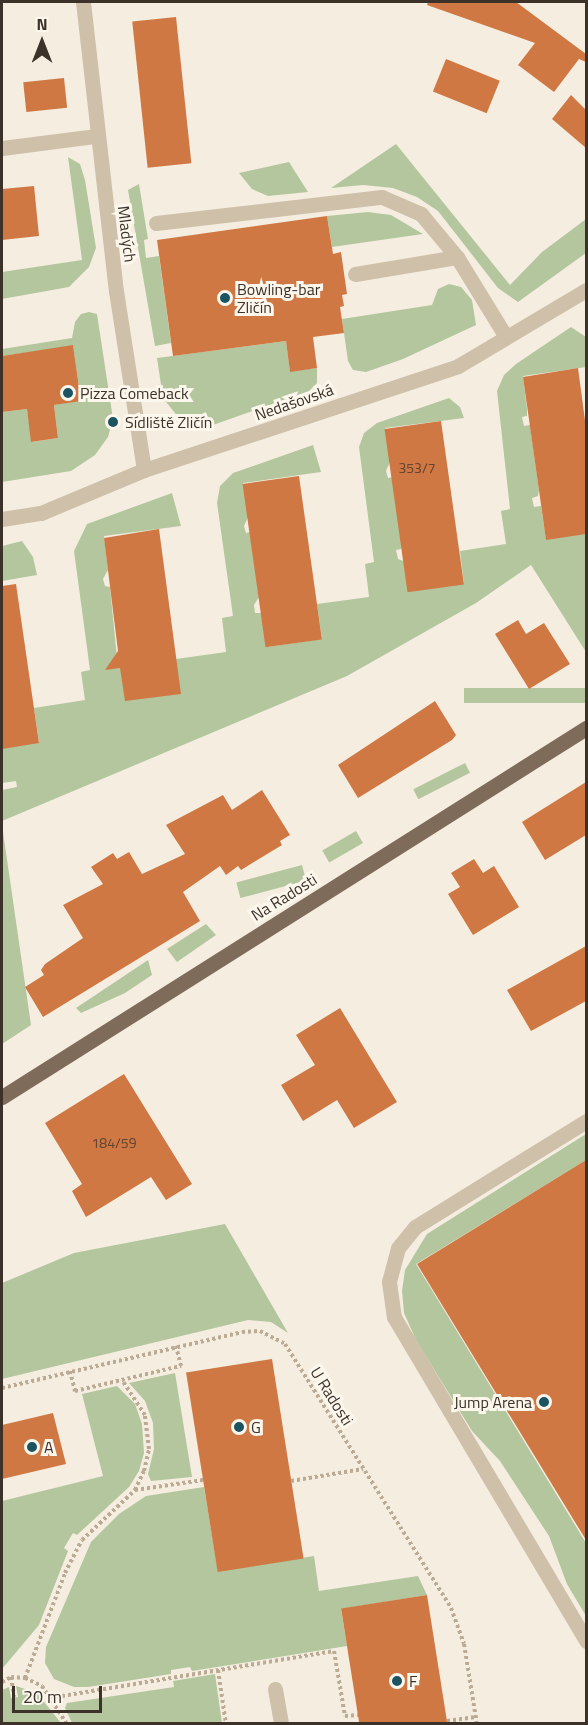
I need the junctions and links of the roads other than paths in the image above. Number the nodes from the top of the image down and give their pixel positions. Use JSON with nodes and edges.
{"nodes":[{"id":1,"x":83,"y":2,"type":"edge"},
{"id":2,"x":96,"y":136,"type":"junction"},
{"id":3,"x":2,"y":148,"type":"edge"},
{"id":4,"x":156,"y":223,"type":"dead end"},
{"id":5,"x":457,"y":257,"type":"junction"},
{"id":6,"x":355,"y":274,"type":"dead end"},
{"id":7,"x":586,"y":290,"type":"edge"},
{"id":8,"x":506,"y":337,"type":"junction"},
{"id":9,"x":144,"y":470,"type":"junction"},
{"id":10,"x":2,"y":519,"type":"edge"},
{"id":11,"x":586,"y":728,"type":"edge"},
{"id":12,"x":2,"y":1097,"type":"edge"},
{"id":13,"x":586,"y":1121,"type":"edge"},
{"id":14,"x":586,"y":1641,"type":"edge"},
{"id":15,"x":275,"y":1689,"type":"dead end"},
{"id":16,"x":281,"y":1724,"type":"edge"}],
"edges":[{"from":1,"to":2,"type":"street","name":"Mladých"},
{"from":2,"to":3,"type":"street"},
{"from":2,"to":9,"type":"street","name":"Mladých"},
{"from":4,"to":5,"type":"street"},
{"from":5,"to":6,"type":"street"},
{"from":5,"to":8,"type":"street"},
{"from":7,"to":8,"type":"street","name":"Nedašovská"},
{"from":8,"to":9,"type":"street","name":"Nedašovská"},
{"from":9,"to":10,"type":"street","name":"Nedašovská"},
{"from":11,"to":12,"type":"main road","name":"Na Radosti"},
{"from":13,"to":14,"type":"street"},
{"from":15,"to":16,"type":"street"}]}
